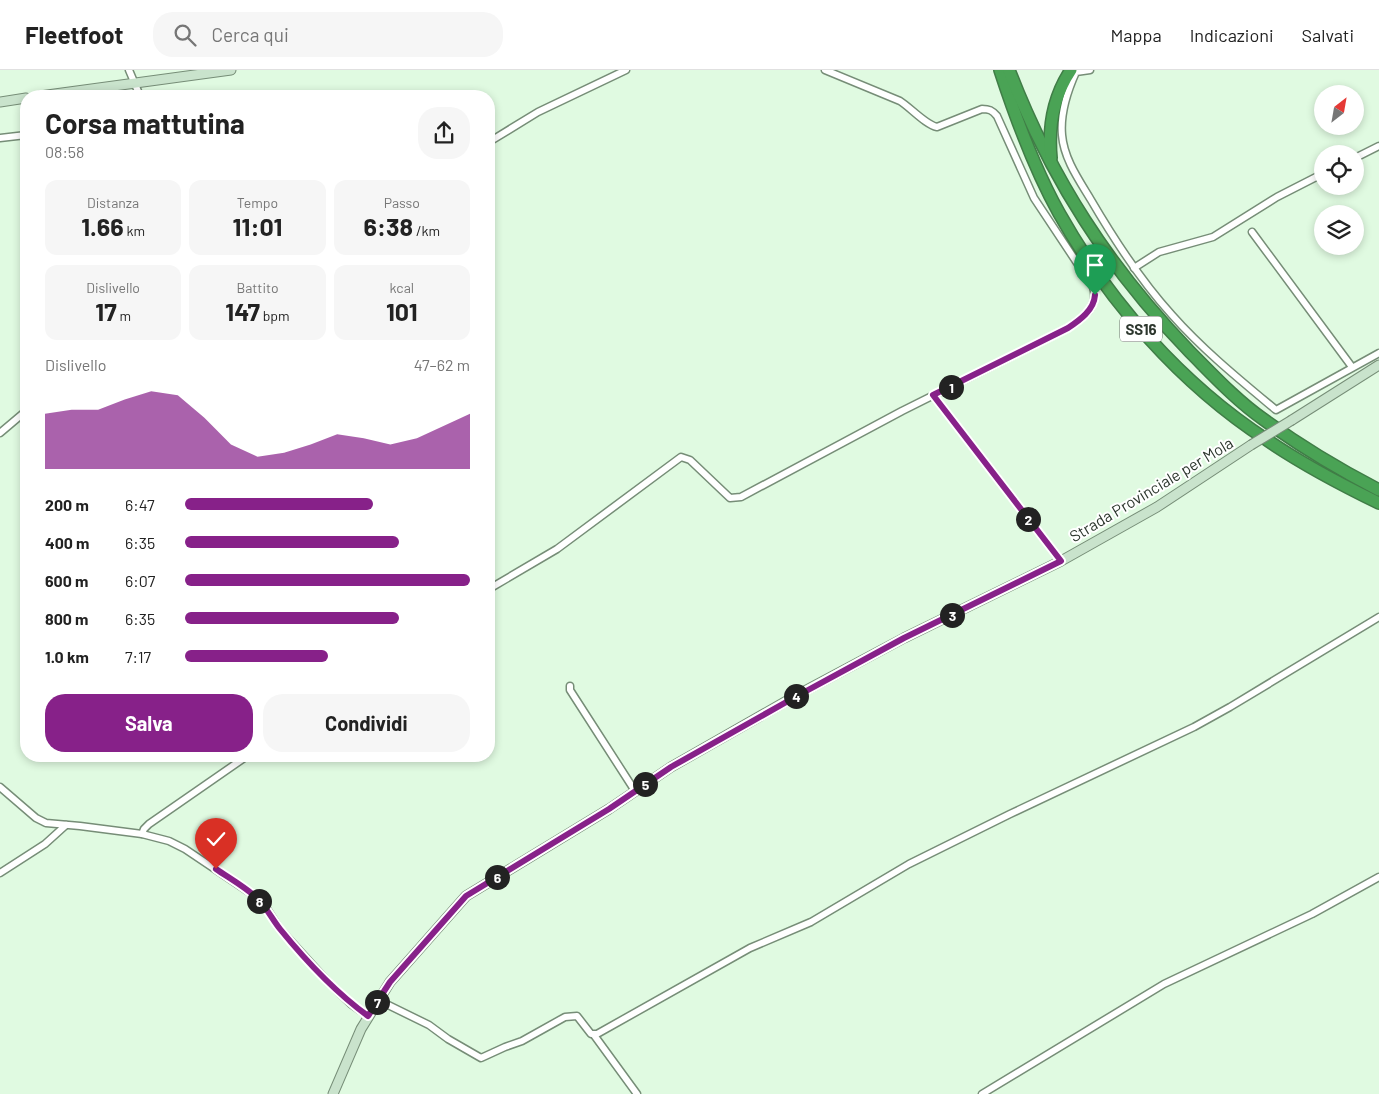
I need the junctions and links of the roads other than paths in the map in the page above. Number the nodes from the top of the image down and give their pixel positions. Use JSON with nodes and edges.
{"nodes":[{"id":1,"x":129,"y":70,"type":"edge"},
{"id":2,"x":231,"y":70,"type":"edge"},
{"id":3,"x":626,"y":70,"type":"edge"},
{"id":4,"x":825,"y":70,"type":"edge"},
{"id":5,"x":1000,"y":70,"type":"edge"},
{"id":6,"x":1009,"y":70,"type":"edge"},
{"id":7,"x":1071,"y":70,"type":"edge"},
{"id":8,"x":1090,"y":70,"type":"edge"},
{"id":9,"x":135,"y":84,"type":"junction"},
{"id":10,"x":88,"y":90,"type":"edge"},
{"id":11,"x":138,"y":90,"type":"edge"},
{"id":12,"x":20,"y":99,"type":"edge"},
{"id":13,"x":0,"y":102,"type":"edge"},
{"id":14,"x":20,"y":136,"type":"edge"},
{"id":15,"x":0,"y":138,"type":"edge"},
{"id":16,"x":495,"y":138,"type":"edge"},
{"id":17,"x":1379,"y":146,"type":"edge"},
{"id":18,"x":1364,"y":154,"type":"edge"},
{"id":19,"x":1052,"y":165,"type":"junction"},
{"id":20,"x":1314,"y":178,"type":"edge"},
{"id":21,"x":1252,"y":232,"type":"dead end"},
{"id":22,"x":1134,"y":268,"type":"junction"},
{"id":23,"x":1379,"y":353,"type":"edge"},
{"id":24,"x":1379,"y":365,"type":"edge"},
{"id":25,"x":1352,"y":367,"type":"junction"},
{"id":26,"x":933,"y":395,"type":"junction"},
{"id":27,"x":20,"y":416,"type":"edge"},
{"id":28,"x":0,"y":433,"type":"edge"},
{"id":29,"x":1379,"y":490,"type":"edge"},
{"id":30,"x":1379,"y":503,"type":"edge"},
{"id":31,"x":1061,"y":561,"type":"junction"},
{"id":32,"x":495,"y":585,"type":"edge"},
{"id":33,"x":1379,"y":616,"type":"edge"},
{"id":34,"x":570,"y":686,"type":"dead end"},
{"id":35,"x":238,"y":762,"type":"edge"},
{"id":36,"x":0,"y":787,"type":"edge"},
{"id":37,"x":635,"y":791,"type":"junction"},
{"id":38,"x":66,"y":825,"type":"junction"},
{"id":39,"x":142,"y":834,"type":"junction"},
{"id":40,"x":0,"y":873,"type":"edge"},
{"id":41,"x":1379,"y":877,"type":"edge"},
{"id":42,"x":378,"y":1000,"type":"junction"},
{"id":43,"x":368,"y":1016,"type":"junction"},
{"id":44,"x":594,"y":1035,"type":"junction"},
{"id":45,"x":333,"y":1094,"type":"edge"},
{"id":46,"x":637,"y":1094,"type":"edge"},
{"id":47,"x":982,"y":1094,"type":"edge"}],
"edges":[{"from":1,"to":9,"type":"street"},
{"from":2,"to":9,"type":"street"},
{"from":3,"to":16,"type":"street"},
{"from":4,"to":26,"type":"street"},
{"from":5,"to":30,"type":"highway","number":"SS16"},
{"from":6,"to":19,"type":"highway","number":"SS16"},
{"from":7,"to":19,"type":"highway"},
{"from":8,"to":22,"type":"street"},
{"from":9,"to":10,"type":"street"},
{"from":9,"to":11,"type":"street"},
{"from":12,"to":13,"type":"street"},
{"from":14,"to":15,"type":"street"},
{"from":17,"to":18,"type":"street"},
{"from":19,"to":29,"type":"highway","number":"SS16"},
{"from":20,"to":22,"type":"street"},
{"from":21,"to":25,"type":"street"},
{"from":22,"to":25,"type":"street"},
{"from":23,"to":25,"type":"street"},
{"from":24,"to":31,"type":"street","name":"Strada Provinciale per Mola","bridge":true},
{"from":26,"to":31,"type":"street"},
{"from":26,"to":32,"type":"street"},
{"from":27,"to":28,"type":"street"},
{"from":31,"to":37,"type":"street","name":"Strada Provinciale per Mola"},
{"from":33,"to":44,"type":"street"},
{"from":34,"to":37,"type":"street"},
{"from":35,"to":39,"type":"street"},
{"from":36,"to":38,"type":"street"},
{"from":37,"to":42,"type":"street","name":"Strada Provinciale per Mola"},
{"from":38,"to":39,"type":"street"},
{"from":38,"to":40,"type":"street"},
{"from":39,"to":43,"type":"street"},
{"from":41,"to":47,"type":"street"},
{"from":42,"to":43,"type":"street","name":"Strada Provinciale per Mola"},
{"from":42,"to":44,"type":"street"},
{"from":43,"to":45,"type":"street","name":"Strada Provinciale per Mola"},
{"from":44,"to":46,"type":"street"}]}
